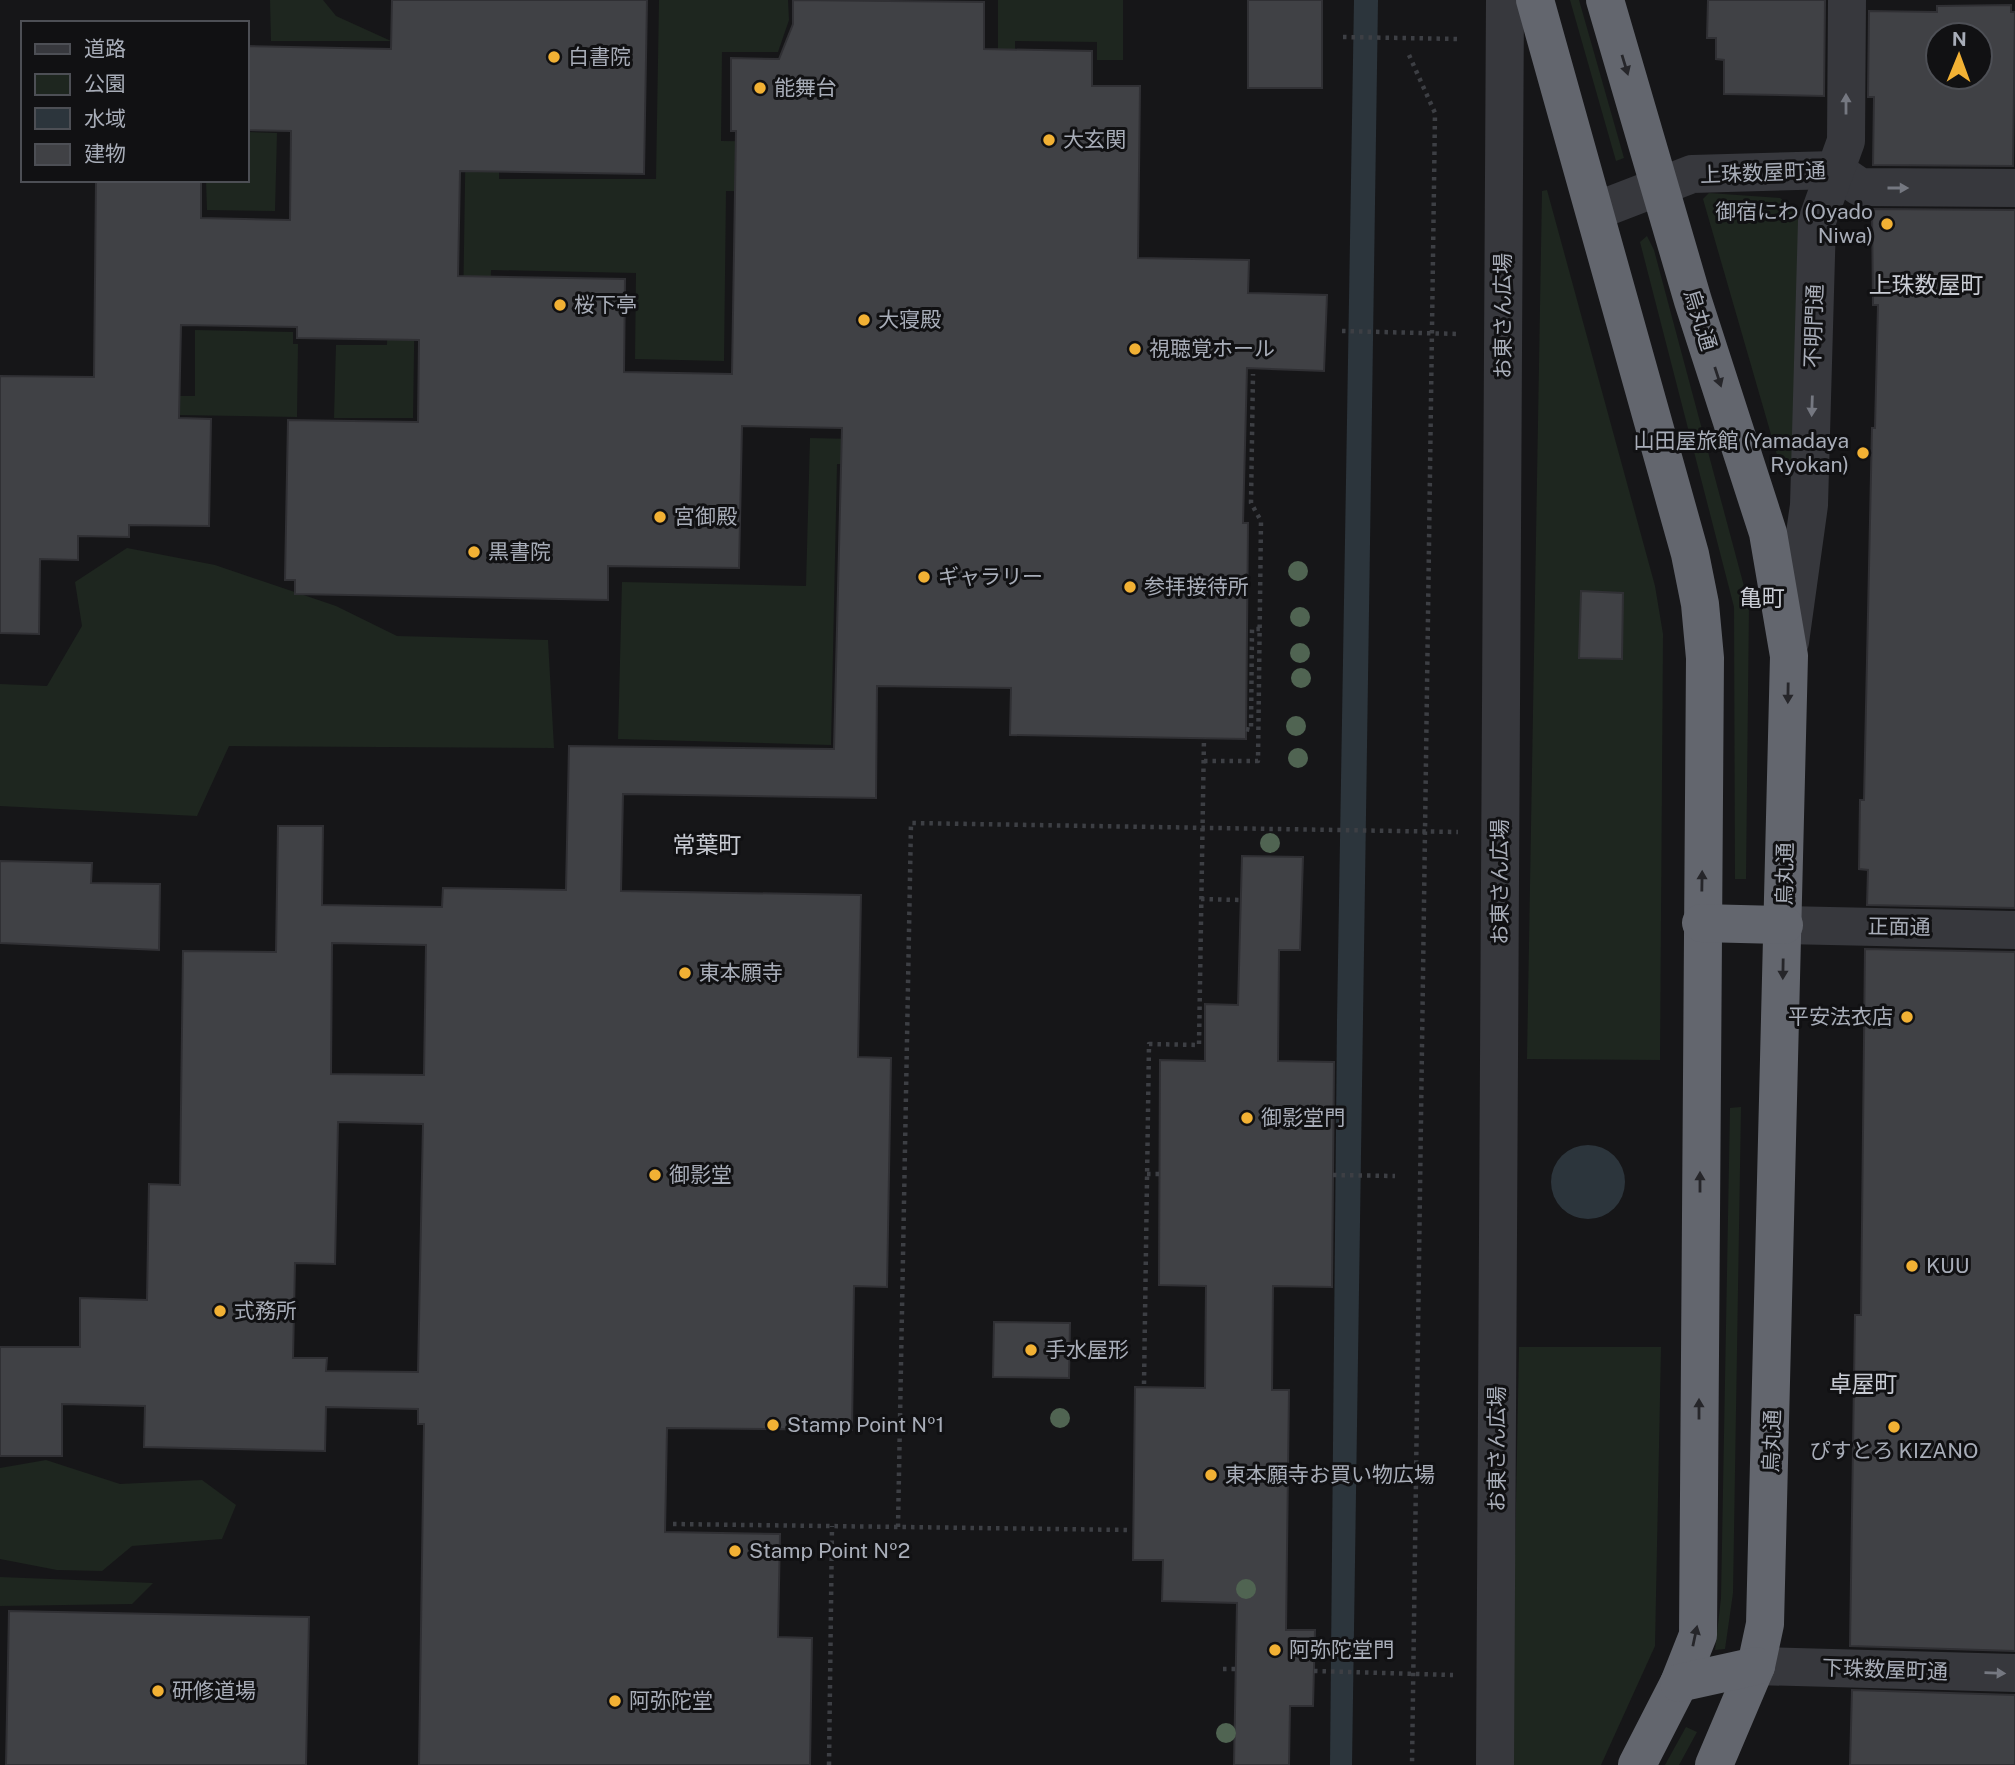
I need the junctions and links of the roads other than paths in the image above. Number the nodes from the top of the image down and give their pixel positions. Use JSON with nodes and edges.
{"nodes":[{"id":1,"x":1505,"y":0,"type":"edge"},
{"id":2,"x":1535,"y":0,"type":"edge"},
{"id":3,"x":1605,"y":0,"type":"edge"},
{"id":4,"x":1847,"y":0,"type":"edge"},
{"id":5,"x":1835,"y":170,"type":"junction"},
{"id":6,"x":1662,"y":186,"type":"junction"},
{"id":7,"x":2015,"y":188,"type":"edge"},
{"id":8,"x":1596,"y":211,"type":"junction"},
{"id":9,"x":1788,"y":656,"type":"junction"},
{"id":10,"x":1701,"y":923,"type":"junction"},
{"id":11,"x":1784,"y":925,"type":"junction"},
{"id":12,"x":2015,"y":930,"type":"edge"},
{"id":13,"x":1756,"y":1666,"type":"junction"},
{"id":14,"x":2015,"y":1673,"type":"edge"},
{"id":15,"x":1679,"y":1683,"type":"junction"},
{"id":16,"x":1495,"y":1765,"type":"edge"},
{"id":17,"x":1637,"y":1765,"type":"edge"},
{"id":18,"x":1714,"y":1765,"type":"edge"}],
"edges":[{"from":1,"to":16,"type":"street","name":"お東さん広場"},
{"from":2,"to":8,"type":"highway"},
{"from":3,"to":6,"type":"highway","name":"烏丸通","one_way":true},
{"from":5,"to":4,"type":"street","name":"不明門通","one_way":true},
{"from":5,"to":6,"type":"street","name":"上珠数屋町通"},
{"from":5,"to":7,"type":"street","name":"上珠数屋町通","one_way":true},
{"from":5,"to":9,"type":"street","name":"不明門通","one_way":true},
{"from":6,"to":8,"type":"street","name":"上珠数屋町通"},
{"from":6,"to":9,"type":"highway","name":"烏丸通","one_way":true},
{"from":10,"to":8,"type":"highway","one_way":true},
{"from":9,"to":11,"type":"highway","name":"烏丸通","one_way":true},
{"from":10,"to":11,"type":"highway"},
{"from":15,"to":10,"type":"highway","one_way":true},
{"from":11,"to":12,"type":"street","name":"正面通"},
{"from":11,"to":13,"type":"highway","name":"烏丸通","one_way":true},
{"from":13,"to":14,"type":"street","name":"下珠数屋町通","one_way":true},
{"from":13,"to":15,"type":"highway"},
{"from":13,"to":18,"type":"highway","name":"烏丸通"},
{"from":15,"to":17,"type":"highway"}]}
